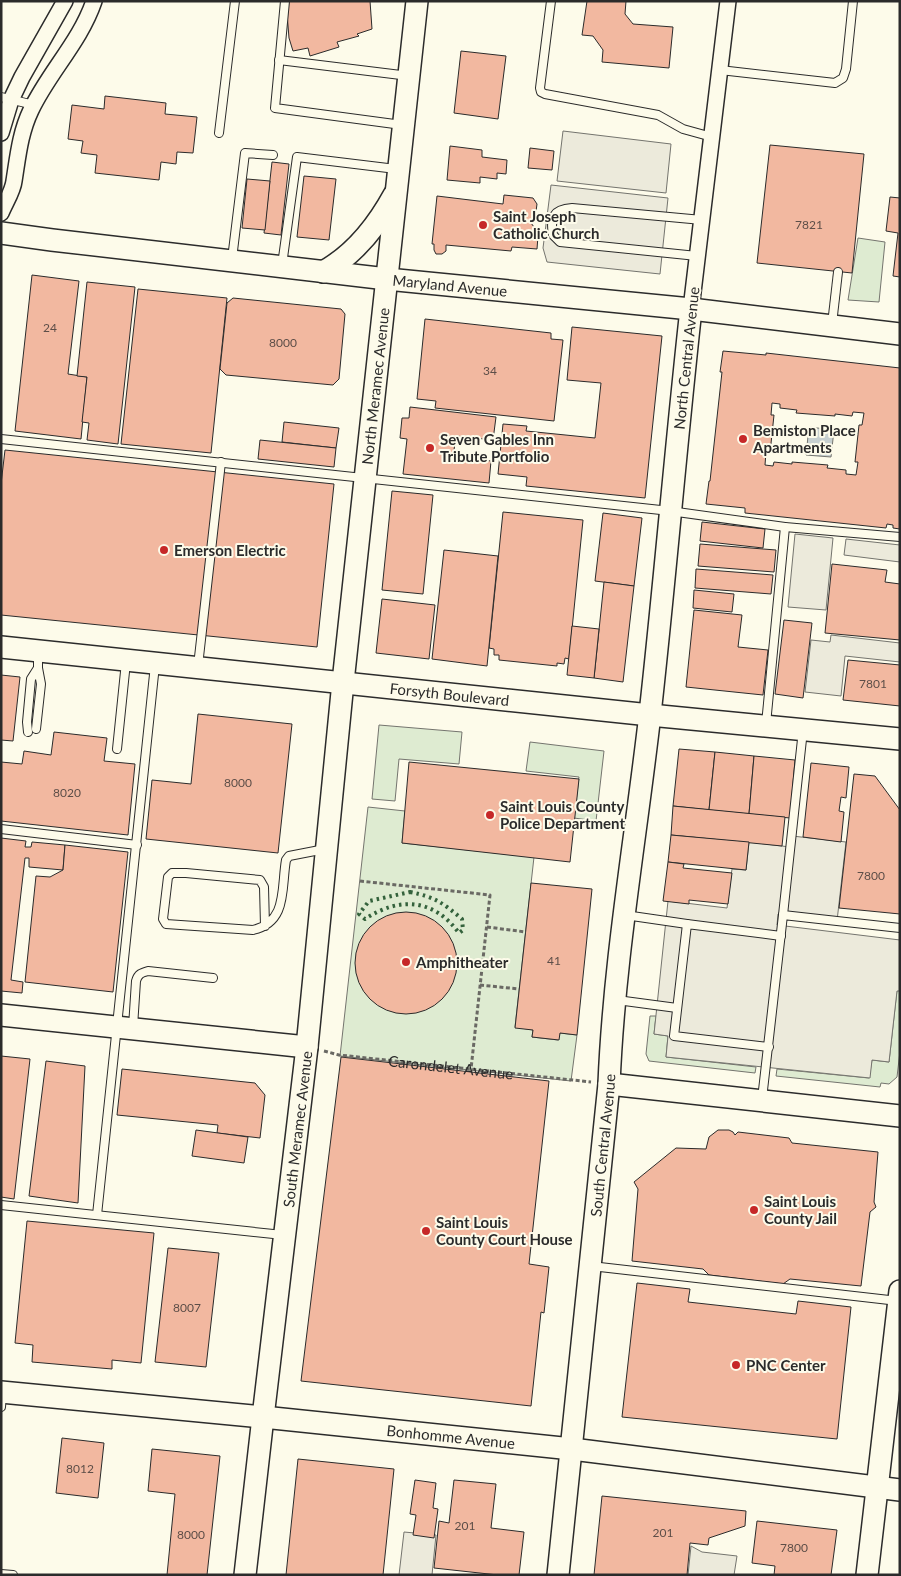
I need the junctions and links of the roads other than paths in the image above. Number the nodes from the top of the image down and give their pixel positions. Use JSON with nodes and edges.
{"nodes":[{"id":1,"x":65,"y":1,"type":"edge"},
{"id":2,"x":94,"y":1,"type":"edge"},
{"id":3,"x":235,"y":1,"type":"edge"},
{"id":4,"x":284,"y":1,"type":"edge"},
{"id":5,"x":417,"y":1,"type":"edge"},
{"id":6,"x":551,"y":1,"type":"edge"},
{"id":7,"x":728,"y":1,"type":"edge"},
{"id":8,"x":853,"y":1,"type":"edge"},
{"id":9,"x":279,"y":60,"type":"junction"},
{"id":10,"x":720,"y":70,"type":"junction"},
{"id":11,"x":409,"y":76,"type":"junction"},
{"id":12,"x":6,"y":99,"type":"edge"},
{"id":13,"x":34,"y":105,"type":"junction"},
{"id":14,"x":404,"y":125,"type":"junction"},
{"id":15,"x":1,"y":133,"type":"edge"},
{"id":16,"x":219,"y":133,"type":"dead end"},
{"id":17,"x":712,"y":137,"type":"junction"},
{"id":18,"x":273,"y":155,"type":"dead end"},
{"id":19,"x":399,"y":169,"type":"junction"},
{"id":20,"x":397,"y":190,"type":"junction"},
{"id":21,"x":1,"y":212,"type":"edge"},
{"id":22,"x":702,"y":220,"type":"junction"},
{"id":23,"x":1,"y":233,"type":"edge"},
{"id":24,"x":697,"y":256,"type":"junction"},
{"id":25,"x":232,"y":261,"type":"junction"},
{"id":26,"x":282,"y":267,"type":"junction"},
{"id":27,"x":323,"y":272,"type":"junction"},
{"id":28,"x":838,"y":272,"type":"dead end"},
{"id":29,"x":387,"y":279,"type":"junction"},
{"id":30,"x":691,"y":309,"type":"junction"},
{"id":31,"x":832,"y":326,"type":"junction"},
{"id":32,"x":900,"y":334,"type":"edge"},
{"id":33,"x":1,"y":439,"type":"edge"},
{"id":34,"x":221,"y":462,"type":"junction"},
{"id":35,"x":365,"y":477,"type":"junction"},
{"id":36,"x":670,"y":511,"type":"junction"},
{"id":37,"x":785,"y":527,"type":"junction"},
{"id":38,"x":900,"y":538,"type":"edge"},
{"id":39,"x":1,"y":647,"type":"edge"},
{"id":40,"x":38,"y":659,"type":"junction"},
{"id":41,"x":126,"y":660,"type":"junction"},
{"id":42,"x":156,"y":663,"type":"junction"},
{"id":43,"x":198,"y":667,"type":"junction"},
{"id":44,"x":343,"y":682,"type":"junction"},
{"id":45,"x":650,"y":715,"type":"junction"},
{"id":46,"x":766,"y":725,"type":"junction"},
{"id":47,"x":36,"y":729,"type":"dead end"},
{"id":48,"x":803,"y":729,"type":"junction"},
{"id":49,"x":28,"y":732,"type":"dead end"},
{"id":50,"x":900,"y":739,"type":"edge"},
{"id":51,"x":117,"y":749,"type":"dead end"},
{"id":52,"x":1,"y":829,"type":"edge"},
{"id":53,"x":137,"y":845,"type":"junction"},
{"id":54,"x":327,"y":849,"type":"junction"},
{"id":55,"x":624,"y":915,"type":"junction"},
{"id":56,"x":783,"y":915,"type":"junction"},
{"id":57,"x":687,"y":924,"type":"junction"},
{"id":58,"x":265,"y":926,"type":"junction"},
{"id":59,"x":900,"y":928,"type":"edge"},
{"id":60,"x":781,"y":936,"type":"junction"},
{"id":61,"x":213,"y":978,"type":"dead end"},
{"id":62,"x":616,"y":1000,"type":"junction"},
{"id":63,"x":677,"y":1008,"type":"junction"},
{"id":64,"x":1,"y":1015,"type":"edge"},
{"id":65,"x":125,"y":1028,"type":"junction"},
{"id":66,"x":307,"y":1047,"type":"junction"},
{"id":67,"x":768,"y":1047,"type":"junction"},
{"id":68,"x":609,"y":1084,"type":"junction"},
{"id":69,"x":762,"y":1101,"type":"junction"},
{"id":70,"x":900,"y":1116,"type":"edge"},
{"id":71,"x":1,"y":1205,"type":"edge"},
{"id":72,"x":97,"y":1215,"type":"junction"},
{"id":73,"x":284,"y":1235,"type":"junction"},
{"id":74,"x":590,"y":1266,"type":"junction"},
{"id":75,"x":899,"y":1298,"type":"edge"},
{"id":76,"x":2,"y":1397,"type":"edge"},
{"id":77,"x":263,"y":1417,"type":"junction"},
{"id":78,"x":572,"y":1449,"type":"junction"},
{"id":79,"x":876,"y":1488,"type":"junction"},
{"id":80,"x":900,"y":1490,"type":"edge"},
{"id":81,"x":1,"y":1574,"type":"edge"},
{"id":82,"x":13,"y":1575,"type":"edge"},
{"id":83,"x":246,"y":1575,"type":"edge"},
{"id":84,"x":558,"y":1575,"type":"edge"},
{"id":85,"x":867,"y":1575,"type":"edge"}],
"edges":[{"from":1,"to":12,"type":"street"},
{"from":2,"to":13,"type":"street"},
{"from":3,"to":16,"type":"lane"},
{"from":4,"to":9,"type":"lane"},
{"from":5,"to":11,"type":"street","name":"North Meramec Avenue"},
{"from":6,"to":17,"type":"lane"},
{"from":7,"to":10,"type":"street","name":"North Central Avenue"},
{"from":8,"to":10,"type":"lane"},
{"from":9,"to":11,"type":"lane"},
{"from":9,"to":14,"type":"lane"},
{"from":10,"to":17,"type":"street","name":"North Central Avenue"},
{"from":11,"to":14,"type":"street","name":"North Meramec Avenue"},
{"from":12,"to":13,"type":"lane"},
{"from":12,"to":15,"type":"street"},
{"from":13,"to":21,"type":"street"},
{"from":14,"to":19,"type":"street","name":"North Meramec Avenue"},
{"from":17,"to":22,"type":"street","name":"North Central Avenue"},
{"from":18,"to":25,"type":"lane"},
{"from":19,"to":20,"type":"street","name":"North Meramec Avenue"},
{"from":19,"to":26,"type":"lane"},
{"from":20,"to":27,"type":"street"},
{"from":20,"to":29,"type":"street","name":"North Meramec Avenue"},
{"from":22,"to":24,"type":"street","name":"North Central Avenue"},
{"from":22,"to":24,"type":"lane"},
{"from":23,"to":25,"type":"street","name":"Maryland Avenue"},
{"from":24,"to":30,"type":"street","name":"North Central Avenue"},
{"from":25,"to":26,"type":"street","name":"Maryland Avenue"},
{"from":26,"to":27,"type":"street","name":"Maryland Avenue"},
{"from":27,"to":29,"type":"street","name":"Maryland Avenue"},
{"from":28,"to":31,"type":"lane"},
{"from":29,"to":30,"type":"street","name":"Maryland Avenue"},
{"from":29,"to":35,"type":"street","name":"North Meramec Avenue"},
{"from":30,"to":31,"type":"street","name":"Maryland Avenue"},
{"from":30,"to":36,"type":"street","name":"North Central Avenue"},
{"from":31,"to":32,"type":"street","name":"Maryland Avenue"},
{"from":33,"to":34,"type":"lane"},
{"from":34,"to":35,"type":"lane"},
{"from":34,"to":43,"type":"lane"},
{"from":35,"to":36,"type":"lane"},
{"from":35,"to":44,"type":"street","name":"North Meramec Avenue"},
{"from":36,"to":37,"type":"lane"},
{"from":36,"to":45,"type":"street","name":"North Central Avenue"},
{"from":37,"to":38,"type":"lane"},
{"from":37,"to":46,"type":"lane"},
{"from":39,"to":40,"type":"street","name":"Forsyth Boulevard"},
{"from":40,"to":41,"type":"street","name":"Forsyth Boulevard"},
{"from":40,"to":47,"type":"lane"},
{"from":40,"to":49,"type":"lane"},
{"from":41,"to":42,"type":"street","name":"Forsyth Boulevard"},
{"from":41,"to":51,"type":"lane"},
{"from":42,"to":43,"type":"street","name":"Forsyth Boulevard"},
{"from":42,"to":53,"type":"lane"},
{"from":43,"to":44,"type":"street","name":"Forsyth Boulevard"},
{"from":44,"to":45,"type":"street","name":"Forsyth Boulevard"},
{"from":44,"to":54,"type":"street","name":"South Meramec Avenue"},
{"from":45,"to":46,"type":"street","name":"Forsyth Boulevard"},
{"from":45,"to":55,"type":"street","name":"South Central Avenue"},
{"from":46,"to":48,"type":"street","name":"Forsyth Boulevard"},
{"from":48,"to":50,"type":"street","name":"Forsyth Boulevard"},
{"from":48,"to":56,"type":"lane"},
{"from":52,"to":53,"type":"lane"},
{"from":53,"to":65,"type":"lane"},
{"from":54,"to":58,"type":"lane"},
{"from":54,"to":66,"type":"street","name":"South Meramec Avenue"},
{"from":55,"to":57,"type":"lane"},
{"from":55,"to":62,"type":"street","name":"South Central Avenue"},
{"from":56,"to":59,"type":"lane"},
{"from":56,"to":60,"type":"lane"},
{"from":57,"to":60,"type":"lane"},
{"from":57,"to":63,"type":"lane"},
{"from":58,"to":58,"type":"lane"},
{"from":60,"to":67,"type":"lane"},
{"from":61,"to":65,"type":"lane"},
{"from":62,"to":63,"type":"lane"},
{"from":62,"to":68,"type":"street","name":"South Central Avenue"},
{"from":63,"to":67,"type":"lane"},
{"from":64,"to":65,"type":"street"},
{"from":65,"to":66,"type":"street"},
{"from":65,"to":72,"type":"lane"},
{"from":66,"to":73,"type":"street","name":"South Meramec Avenue"},
{"from":67,"to":69,"type":"lane"},
{"from":68,"to":69,"type":"street"},
{"from":68,"to":74,"type":"street","name":"South Central Avenue"},
{"from":69,"to":70,"type":"street"},
{"from":71,"to":72,"type":"lane"},
{"from":72,"to":73,"type":"lane"},
{"from":73,"to":77,"type":"street","name":"South Meramec Avenue"},
{"from":74,"to":75,"type":"lane"},
{"from":74,"to":78,"type":"street","name":"South Central Avenue"},
{"from":75,"to":79,"type":"street"},
{"from":76,"to":77,"type":"street","name":"Bonhomme Avenue"},
{"from":77,"to":78,"type":"street","name":"Bonhomme Avenue"},
{"from":77,"to":83,"type":"street","name":"South Meramec Avenue"},
{"from":78,"to":79,"type":"street","name":"Bonhomme Avenue"},
{"from":78,"to":84,"type":"street","name":"South Central Avenue"},
{"from":79,"to":80,"type":"street","name":"Bonhomme Avenue"},
{"from":79,"to":85,"type":"street"},
{"from":81,"to":82,"type":"lane"}]}
